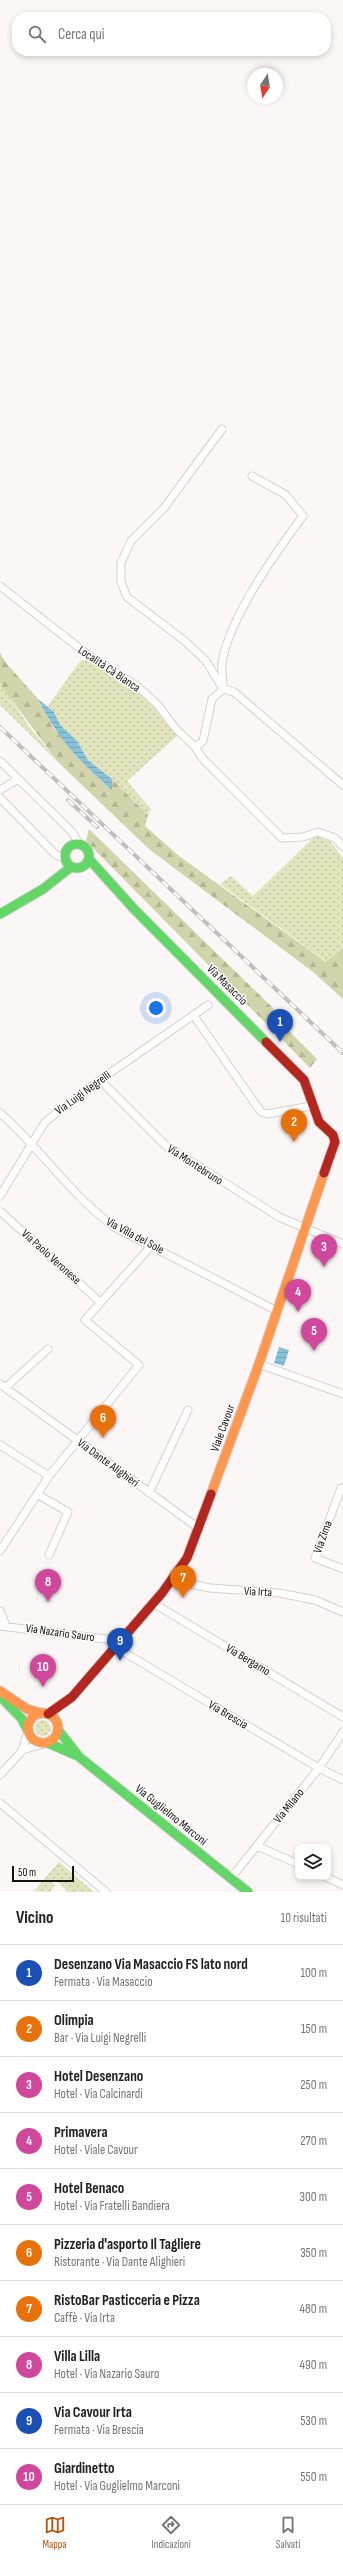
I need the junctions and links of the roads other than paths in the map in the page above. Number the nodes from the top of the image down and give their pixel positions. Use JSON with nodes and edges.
{"nodes":[{"id":1,"x":222,"y":429,"type":"dead end"},
{"id":2,"x":252,"y":476,"type":"dead end"},
{"id":3,"x":0,"y":586,"type":"edge"},
{"id":4,"x":223,"y":689,"type":"junction"},
{"id":5,"x":195,"y":747,"type":"junction"},
{"id":6,"x":0,"y":761,"type":"edge"},
{"id":7,"x":18,"y":779,"type":"junction"},
{"id":8,"x":343,"y":785,"type":"edge"},
{"id":9,"x":0,"y":790,"type":"edge"},
{"id":10,"x":0,"y":798,"type":"edge"},
{"id":11,"x":80,"y":845,"type":"junction"},
{"id":12,"x":343,"y":847,"type":"edge"},
{"id":13,"x":65,"y":858,"type":"junction"},
{"id":14,"x":89,"y":860,"type":"junction"},
{"id":15,"x":71,"y":867,"type":"junction"},
{"id":16,"x":0,"y":914,"type":"edge"},
{"id":17,"x":208,"y":1005,"type":"dead end"},
{"id":18,"x":194,"y":1016,"type":"junction"},
{"id":19,"x":100,"y":1080,"type":"junction"},
{"id":20,"x":311,"y":1106,"type":"junction"},
{"id":21,"x":0,"y":1113,"type":"edge"},
{"id":22,"x":337,"y":1138,"type":"edge"},
{"id":23,"x":32,"y":1143,"type":"junction"},
{"id":24,"x":0,"y":1196,"type":"edge"},
{"id":25,"x":1,"y":1212,"type":"edge"},
{"id":26,"x":306,"y":1230,"type":"junction"},
{"id":27,"x":343,"y":1244,"type":"edge"},
{"id":28,"x":152,"y":1245,"type":"junction"},
{"id":29,"x":100,"y":1302,"type":"junction"},
{"id":30,"x":277,"y":1311,"type":"junction"},
{"id":31,"x":48,"y":1349,"type":"dead end"},
{"id":32,"x":259,"y":1364,"type":"junction"},
{"id":33,"x":3,"y":1386,"type":"edge"},
{"id":34,"x":343,"y":1394,"type":"edge"},
{"id":35,"x":188,"y":1410,"type":"dead end"},
{"id":36,"x":77,"y":1441,"type":"junction"},
{"id":37,"x":0,"y":1445,"type":"edge"},
{"id":38,"x":49,"y":1476,"type":"junction"},
{"id":39,"x":341,"y":1488,"type":"dead end"},
{"id":40,"x":149,"y":1493,"type":"junction"},
{"id":41,"x":37,"y":1494,"type":"junction"},
{"id":42,"x":197,"y":1527,"type":"junction"},
{"id":43,"x":0,"y":1551,"type":"edge"},
{"id":44,"x":48,"y":1555,"type":"dead end"},
{"id":45,"x":343,"y":1569,"type":"edge"},
{"id":46,"x":172,"y":1580,"type":"junction"},
{"id":47,"x":153,"y":1603,"type":"junction"},
{"id":48,"x":0,"y":1611,"type":"edge"},
{"id":49,"x":343,"y":1612,"type":"edge"},
{"id":50,"x":3,"y":1626,"type":"edge"},
{"id":51,"x":118,"y":1644,"type":"junction"},
{"id":52,"x":0,"y":1691,"type":"edge"},
{"id":53,"x":0,"y":1695,"type":"edge"},
{"id":54,"x":72,"y":1696,"type":"junction"},
{"id":55,"x":45,"y":1714,"type":"junction"},
{"id":56,"x":343,"y":1717,"type":"edge"},
{"id":57,"x":58,"y":1727,"type":"junction"},
{"id":58,"x":28,"y":1731,"type":"junction"},
{"id":59,"x":343,"y":1732,"type":"edge"},
{"id":60,"x":45,"y":1743,"type":"junction"},
{"id":61,"x":22,"y":1750,"type":"junction"},
{"id":62,"x":78,"y":1756,"type":"junction"},
{"id":63,"x":319,"y":1768,"type":"junction"},
{"id":64,"x":0,"y":1775,"type":"edge"},
{"id":65,"x":343,"y":1780,"type":"edge"},
{"id":66,"x":0,"y":1803,"type":"edge"},
{"id":67,"x":257,"y":1846,"type":"junction"},
{"id":68,"x":295,"y":1863,"type":"edge"},
{"id":69,"x":231,"y":1878,"type":"junction"},
{"id":70,"x":331,"y":1879,"type":"edge"},
{"id":71,"x":343,"y":1885,"type":"edge"},
{"id":72,"x":106,"y":1892,"type":"edge"},
{"id":73,"x":248,"y":1892,"type":"edge"}],
"edges":[{"from":1,"to":4,"type":"street"},
{"from":2,"to":4,"type":"street"},
{"from":3,"to":5,"type":"street","name":"Località Cà Bianca"},
{"from":4,"to":5,"type":"street"},
{"from":4,"to":8,"type":"street"},
{"from":5,"to":12,"type":"street","name":"Località Cà Bianca"},
{"from":6,"to":7,"type":"street"},
{"from":7,"to":9,"type":"street"},
{"from":7,"to":11,"type":"street"},
{"from":10,"to":13,"type":"street"},
{"from":11,"to":13,"type":"street"},
{"from":11,"to":14,"type":"street"},
{"from":13,"to":15,"type":"street"},
{"from":14,"to":15,"type":"street"},
{"from":14,"to":20,"type":"street","name":"Via Masaccio"},
{"from":15,"to":16,"type":"street"},
{"from":17,"to":18,"type":"street","name":"Via Luigi Negrelli"},
{"from":18,"to":19,"type":"street","name":"Via Luigi Negrelli"},
{"from":18,"to":20,"type":"street"},
{"from":19,"to":23,"type":"street","name":"Via Luigi Negrelli"},
{"from":19,"to":26,"type":"street","name":"Via Montebruno"},
{"from":20,"to":22,"type":"street","name":"Via Masaccio"},
{"from":21,"to":23,"type":"street","name":"Via Villa del Sole"},
{"from":22,"to":26,"type":"street","name":"Viale Cavour"},
{"from":23,"to":24,"type":"street","name":"Via Luigi Negrelli"},
{"from":23,"to":28,"type":"street","name":"Via Villa del Sole"},
{"from":25,"to":29,"type":"street","name":"Via Paolo Veronese"},
{"from":26,"to":27,"type":"street","name":"Via Montebruno"},
{"from":26,"to":30,"type":"street","name":"Viale Cavour"},
{"from":28,"to":29,"type":"street"},
{"from":28,"to":30,"type":"street","name":"Via Villa del Sole"},
{"from":29,"to":36,"type":"street"},
{"from":30,"to":32,"type":"street","name":"Viale Cavour"},
{"from":31,"to":33,"type":"street"},
{"from":32,"to":34,"type":"street"},
{"from":32,"to":42,"type":"street","name":"Viale Cavour"},
{"from":33,"to":36,"type":"street","name":"Via Dante Alighieri"},
{"from":35,"to":40,"type":"street"},
{"from":36,"to":38,"type":"street"},
{"from":36,"to":40,"type":"street","name":"Via Dante Alighieri"},
{"from":37,"to":38,"type":"street"},
{"from":38,"to":41,"type":"street"},
{"from":39,"to":45,"type":"street","name":"Via Zima"},
{"from":40,"to":42,"type":"street","name":"Via Dante Alighieri"},
{"from":41,"to":43,"type":"street"},
{"from":41,"to":44,"type":"street"},
{"from":42,"to":46,"type":"street","name":"Viale Cavour"},
{"from":46,"to":47,"type":"street","name":"Viale Cavour"},
{"from":46,"to":49,"type":"street","name":"Via Irta"},
{"from":47,"to":51,"type":"street","name":"Viale Cavour"},
{"from":47,"to":56,"type":"street","name":"Via Bergamo"},
{"from":48,"to":50,"type":"street"},
{"from":50,"to":51,"type":"street","name":"Via Nazario Sauro"},
{"from":51,"to":54,"type":"street","name":"Viale Cavour"},
{"from":51,"to":63,"type":"street","name":"Via Brescia"},
{"from":52,"to":55,"type":"street"},
{"from":53,"to":58,"type":"street"},
{"from":54,"to":55,"type":"street","name":"Viale Cavour"},
{"from":54,"to":57,"type":"street","name":"Viale Cavour"},
{"from":55,"to":57,"type":"street"},
{"from":55,"to":58,"type":"street"},
{"from":57,"to":60,"type":"street"},
{"from":57,"to":62,"type":"street","name":"Via Guglielmo Marconi"},
{"from":58,"to":60,"type":"street"},
{"from":58,"to":61,"type":"street"},
{"from":59,"to":63,"type":"street","name":"Via Milano"},
{"from":60,"to":61,"type":"street"},
{"from":60,"to":62,"type":"street","name":"Via Guglielmo Marconi"},
{"from":61,"to":64,"type":"street"},
{"from":62,"to":69,"type":"street","name":"Via Guglielmo Marconi"},
{"from":63,"to":65,"type":"street","name":"Via Brescia"},
{"from":63,"to":67,"type":"street","name":"Via Milano"},
{"from":66,"to":72,"type":"street"},
{"from":67,"to":68,"type":"street"},
{"from":67,"to":69,"type":"street","name":"Via Milano"},
{"from":69,"to":73,"type":"street","name":"Via Guglielmo Marconi"},
{"from":70,"to":71,"type":"street"}]}
